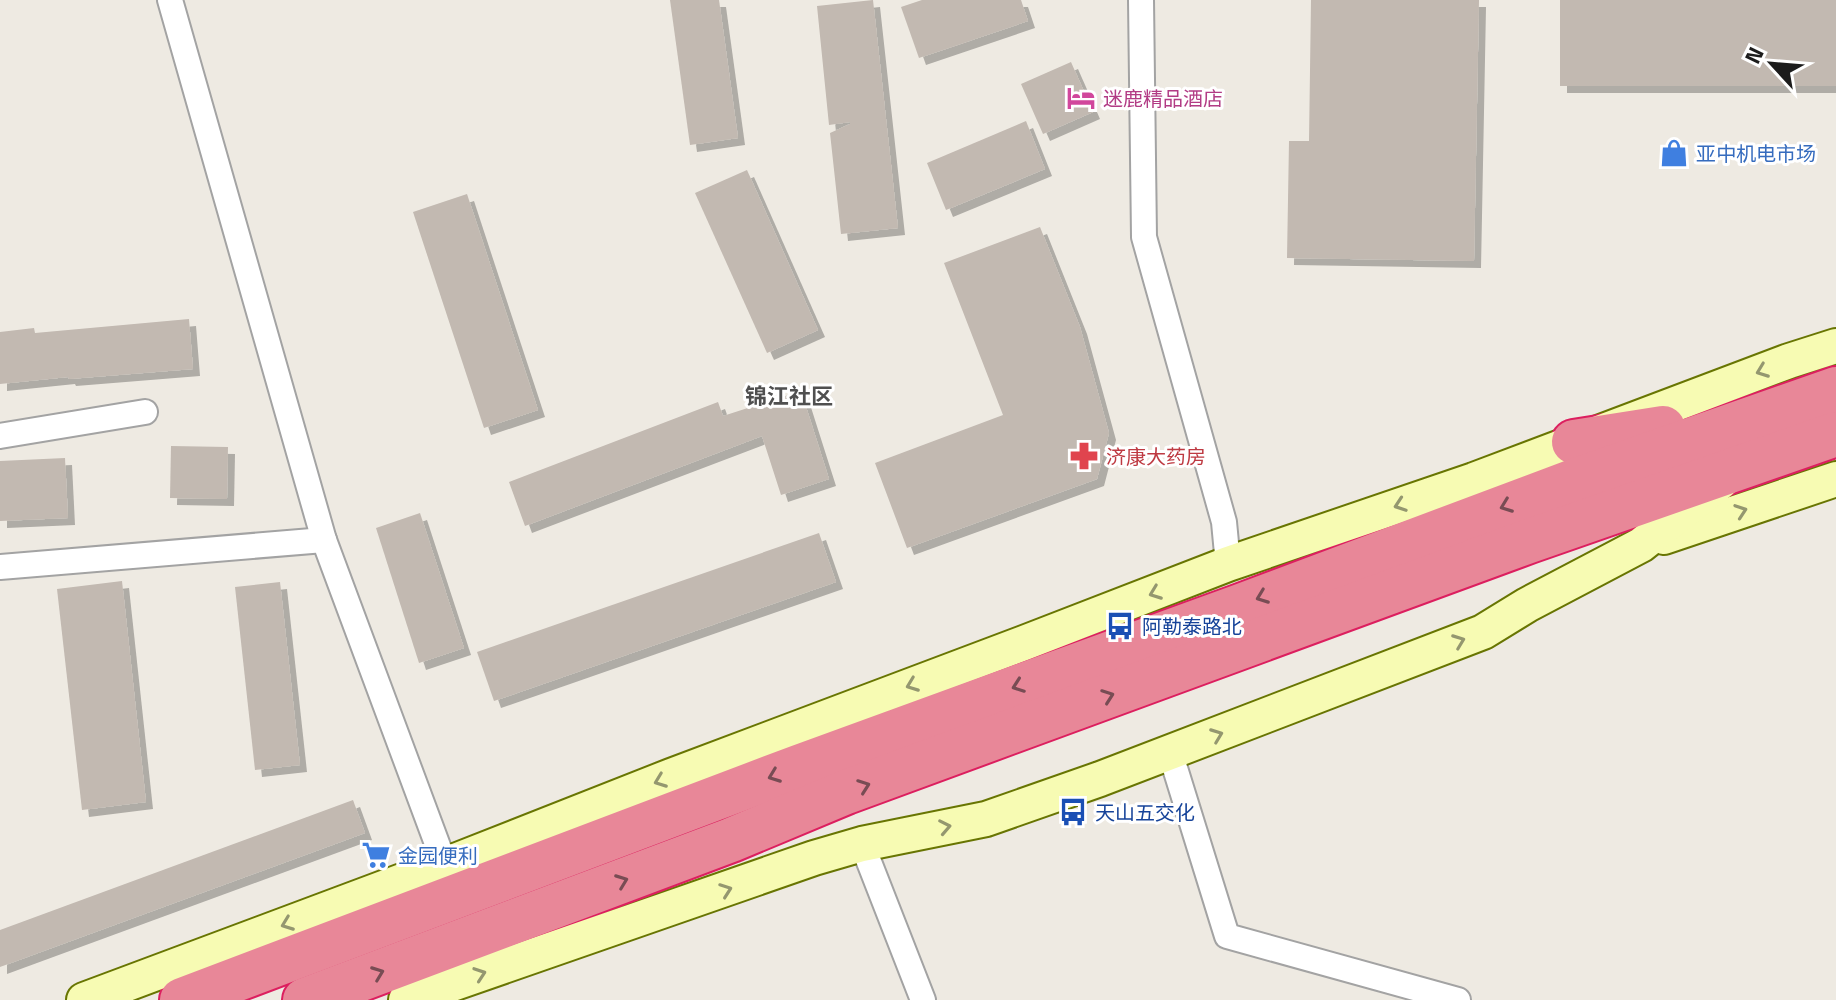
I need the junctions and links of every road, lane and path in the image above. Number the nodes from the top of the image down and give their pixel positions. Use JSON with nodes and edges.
{"nodes":[{"id":1,"x":170,"y":0,"type":"edge"},
{"id":2,"x":1141,"y":0,"type":"edge"},
{"id":3,"x":1836,"y":346,"type":"edge"},
{"id":4,"x":1836,"y":389,"type":"edge"},
{"id":5,"x":1780,"y":408,"type":"junction"},
{"id":6,"x":145,"y":412,"type":"dead end"},
{"id":7,"x":1836,"y":434,"type":"edge"},
{"id":8,"x":0,"y":436,"type":"edge"},
{"id":9,"x":1574,"y":442,"type":"junction"},
{"id":10,"x":1737,"y":468,"type":"junction"},
{"id":11,"x":1836,"y":479,"type":"edge"},
{"id":12,"x":324,"y":540,"type":"junction"},
{"id":13,"x":1641,"y":545,"type":"junction"},
{"id":14,"x":1228,"y":564,"type":"junction"},
{"id":15,"x":0,"y":567,"type":"edge"},
{"id":16,"x":1170,"y":752,"type":"junction"},
{"id":17,"x":862,"y":844,"type":"junction"},
{"id":18,"x":445,"y":865,"type":"junction"},
{"id":19,"x":84,"y":1000,"type":"edge"},
{"id":20,"x":182,"y":1000,"type":"edge"},
{"id":21,"x":305,"y":1000,"type":"edge"},
{"id":22,"x":406,"y":1000,"type":"edge"},
{"id":23,"x":923,"y":1000,"type":"edge"},
{"id":24,"x":1458,"y":1000,"type":"edge"}],
"edges":[{"from":1,"to":12,"type":"street"},
{"from":2,"to":14,"type":"street"},
{"from":3,"to":9,"type":"main road","one_way":true},
{"from":4,"to":5,"type":"highway"},
{"from":5,"to":9,"type":"highway"},
{"from":5,"to":20,"type":"highway","one_way":true},
{"from":6,"to":8,"type":"street"},
{"from":7,"to":10,"type":"highway"},
{"from":9,"to":14,"type":"main road","one_way":true},
{"from":10,"to":13,"type":"main road"},
{"from":21,"to":10,"type":"highway","one_way":true},
{"from":13,"to":11,"type":"main road","one_way":true},
{"from":12,"to":15,"type":"street"},
{"from":12,"to":18,"type":"street"},
{"from":16,"to":13,"type":"main road","one_way":true},
{"from":14,"to":18,"type":"main road","one_way":true},
{"from":17,"to":16,"type":"main road","one_way":true},
{"from":16,"to":24,"type":"street"},
{"from":22,"to":17,"type":"main road","one_way":true},
{"from":17,"to":23,"type":"street"},
{"from":18,"to":19,"type":"main road","one_way":true}]}
